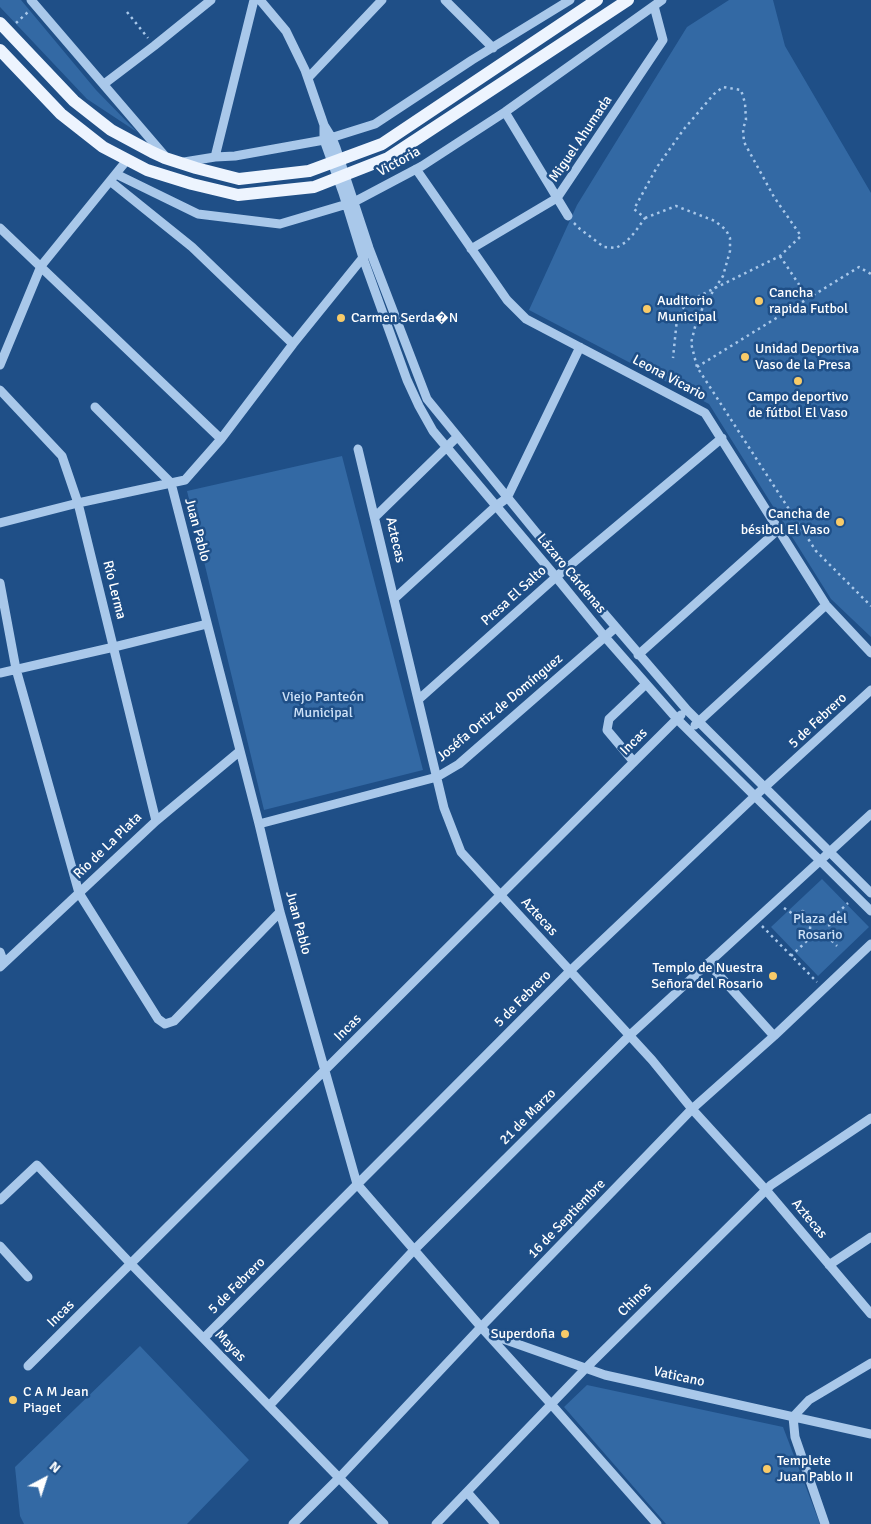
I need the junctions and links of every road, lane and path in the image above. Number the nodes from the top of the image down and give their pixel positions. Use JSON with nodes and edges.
{"nodes":[{"id":1,"x":212,"y":0,"type":"edge"},
{"id":2,"x":254,"y":0,"type":"edge"},
{"id":3,"x":260,"y":0,"type":"edge"},
{"id":4,"x":382,"y":0,"type":"edge"},
{"id":5,"x":445,"y":0,"type":"edge"},
{"id":6,"x":570,"y":0,"type":"edge"},
{"id":7,"x":597,"y":0,"type":"edge"},
{"id":8,"x":628,"y":0,"type":"edge"},
{"id":9,"x":662,"y":0,"type":"edge"},
{"id":10,"x":36,"y":2,"type":"edge"},
{"id":11,"x":654,"y":6,"type":"junction"},
{"id":12,"x":127,"y":12,"type":"dead end"},
{"id":13,"x":2,"y":30,"type":"edge"},
{"id":14,"x":154,"y":46,"type":"junction"},
{"id":15,"x":493,"y":48,"type":"junction"},
{"id":16,"x":0,"y":50,"type":"edge"},
{"id":17,"x":308,"y":78,"type":"junction"},
{"id":18,"x":104,"y":84,"type":"junction"},
{"id":19,"x":505,"y":112,"type":"junction"},
{"id":20,"x":330,"y":144,"type":"junction"},
{"id":21,"x":215,"y":157,"type":"junction"},
{"id":22,"x":165,"y":158,"type":"junction"},
{"id":23,"x":127,"y":160,"type":"junction"},
{"id":24,"x":181,"y":163,"type":"junction"},
{"id":25,"x":416,"y":169,"type":"junction"},
{"id":26,"x":113,"y":178,"type":"junction"},
{"id":27,"x":557,"y":198,"type":"junction"},
{"id":28,"x":350,"y":203,"type":"junction"},
{"id":29,"x":568,"y":216,"type":"joint"},
{"id":30,"x":645,"y":218,"type":"junction"},
{"id":31,"x":0,"y":228,"type":"edge"},
{"id":32,"x":369,"y":248,"type":"junction"},
{"id":33,"x":471,"y":249,"type":"junction"},
{"id":34,"x":780,"y":256,"type":"junction"},
{"id":35,"x":363,"y":258,"type":"junction"},
{"id":36,"x":41,"y":266,"type":"junction"},
{"id":37,"x":871,"y":274,"type":"edge"},
{"id":38,"x":715,"y":288,"type":"junction"},
{"id":39,"x":808,"y":298,"type":"junction"},
{"id":40,"x":293,"y":344,"type":"junction"},
{"id":41,"x":580,"y":347,"type":"junction"},
{"id":42,"x":674,"y":358,"type":"dead end"},
{"id":43,"x":0,"y":365,"type":"edge"},
{"id":44,"x":698,"y":367,"type":"junction"},
{"id":45,"x":0,"y":390,"type":"edge"},
{"id":46,"x":95,"y":407,"type":"dead end"},
{"id":47,"x":457,"y":437,"type":"junction"},
{"id":48,"x":722,"y":438,"type":"junction"},
{"id":49,"x":221,"y":439,"type":"junction"},
{"id":50,"x":446,"y":447,"type":"junction"},
{"id":51,"x":358,"y":449,"type":"dead end"},
{"id":52,"x":171,"y":483,"type":"junction"},
{"id":53,"x":507,"y":498,"type":"junction"},
{"id":54,"x":78,"y":503,"type":"junction"},
{"id":55,"x":496,"y":506,"type":"junction"},
{"id":56,"x":376,"y":516,"type":"junction"},
{"id":57,"x":0,"y":523,"type":"edge"},
{"id":58,"x":779,"y":529,"type":"junction"},
{"id":59,"x":566,"y":569,"type":"junction"},
{"id":60,"x":556,"y":577,"type":"junction"},
{"id":61,"x":0,"y":584,"type":"edge"},
{"id":62,"x":394,"y":599,"type":"junction"},
{"id":63,"x":826,"y":605,"type":"junction"},
{"id":64,"x":871,"y":606,"type":"edge"},
{"id":65,"x":207,"y":624,"type":"junction"},
{"id":66,"x":615,"y":628,"type":"junction"},
{"id":67,"x":605,"y":637,"type":"junction"},
{"id":68,"x":114,"y":647,"type":"junction"},
{"id":69,"x":871,"y":653,"type":"edge"},
{"id":70,"x":638,"y":654,"type":"junction"},
{"id":71,"x":16,"y":669,"type":"junction"},
{"id":72,"x":0,"y":673,"type":"edge"},
{"id":73,"x":646,"y":684,"type":"junction"},
{"id":74,"x":871,"y":690,"type":"edge"},
{"id":75,"x":418,"y":700,"type":"junction"},
{"id":76,"x":687,"y":710,"type":"junction"},
{"id":77,"x":677,"y":719,"type":"junction"},
{"id":78,"x":699,"y":721,"type":"junction"},
{"id":79,"x":689,"y":730,"type":"junction"},
{"id":80,"x":240,"y":751,"type":"junction"},
{"id":81,"x":634,"y":762,"type":"junction"},
{"id":82,"x":437,"y":777,"type":"junction"},
{"id":83,"x":766,"y":788,"type":"junction"},
{"id":84,"x":755,"y":796,"type":"junction"},
{"id":85,"x":871,"y":814,"type":"edge"},
{"id":86,"x":156,"y":820,"type":"junction"},
{"id":87,"x":259,"y":824,"type":"junction"},
{"id":88,"x":829,"y":851,"type":"junction"},
{"id":89,"x":819,"y":860,"type":"junction"},
{"id":90,"x":79,"y":893,"type":"junction"},
{"id":91,"x":871,"y":893,"type":"edge"},
{"id":92,"x":500,"y":895,"type":"junction"},
{"id":93,"x":777,"y":899,"type":"junction"},
{"id":94,"x":852,"y":906,"type":"dead end"},
{"id":95,"x":871,"y":911,"type":"edge"},
{"id":96,"x":280,"y":912,"type":"junction"},
{"id":97,"x":756,"y":919,"type":"junction"},
{"id":98,"x":813,"y":922,"type":"junction"},
{"id":99,"x":828,"y":922,"type":"junction"},
{"id":100,"x":813,"y":935,"type":"junction"},
{"id":101,"x":827,"y":936,"type":"junction"},
{"id":102,"x":871,"y":944,"type":"edge"},
{"id":103,"x":837,"y":946,"type":"dead end"},
{"id":104,"x":0,"y":952,"type":"edge"},
{"id":105,"x":791,"y":956,"type":"junction"},
{"id":106,"x":708,"y":963,"type":"junction"},
{"id":107,"x":2,"y":965,"type":"edge"},
{"id":108,"x":570,"y":971,"type":"junction"},
{"id":109,"x":831,"y":982,"type":"junction"},
{"id":110,"x":630,"y":1035,"type":"junction"},
{"id":111,"x":774,"y":1036,"type":"junction"},
{"id":112,"x":324,"y":1071,"type":"junction"},
{"id":113,"x":692,"y":1110,"type":"junction"},
{"id":114,"x":871,"y":1118,"type":"edge"},
{"id":115,"x":357,"y":1184,"type":"junction"},
{"id":116,"x":766,"y":1190,"type":"junction"},
{"id":117,"x":0,"y":1200,"type":"edge"},
{"id":118,"x":871,"y":1237,"type":"edge"},
{"id":119,"x":0,"y":1246,"type":"edge"},
{"id":120,"x":413,"y":1251,"type":"junction"},
{"id":121,"x":131,"y":1264,"type":"junction"},
{"id":122,"x":830,"y":1265,"type":"junction"},
{"id":123,"x":28,"y":1277,"type":"dead end"},
{"id":124,"x":871,"y":1314,"type":"edge"},
{"id":125,"x":483,"y":1330,"type":"junction"},
{"id":126,"x":204,"y":1338,"type":"junction"},
{"id":127,"x":871,"y":1363,"type":"edge"},
{"id":128,"x":28,"y":1366,"type":"dead end"},
{"id":129,"x":586,"y":1368,"type":"junction"},
{"id":130,"x":551,"y":1404,"type":"junction"},
{"id":131,"x":269,"y":1406,"type":"junction"},
{"id":132,"x":793,"y":1417,"type":"junction"},
{"id":133,"x":871,"y":1434,"type":"edge"},
{"id":134,"x":339,"y":1478,"type":"junction"},
{"id":135,"x":467,"y":1492,"type":"junction"},
{"id":136,"x":293,"y":1524,"type":"edge"},
{"id":137,"x":384,"y":1524,"type":"edge"},
{"id":138,"x":436,"y":1524,"type":"edge"},
{"id":139,"x":495,"y":1524,"type":"edge"},
{"id":140,"x":657,"y":1524,"type":"edge"},
{"id":141,"x":825,"y":1524,"type":"edge"}],
"edges":[{"from":1,"to":14,"type":"street"},
{"from":2,"to":21,"type":"street"},
{"from":3,"to":17,"type":"street","name":"Lázaro Cárdenas"},
{"from":4,"to":17,"type":"street"},
{"from":5,"to":15,"type":"street"},
{"from":6,"to":15,"type":"street"},
{"from":7,"to":24,"type":"main road"},
{"from":8,"to":23,"type":"main road"},
{"from":9,"to":11,"type":"street","name":"Victoria"},
{"from":10,"to":13,"type":"path"},
{"from":10,"to":18,"type":"street"},
{"from":11,"to":19,"type":"street","name":"Victoria"},
{"from":11,"to":27,"type":"street","name":"Miguel Ahumada"},
{"from":12,"to":14,"type":"path"},
{"from":13,"to":22,"type":"main road"},
{"from":14,"to":18,"type":"street"},
{"from":15,"to":20,"type":"street"},
{"from":16,"to":23,"type":"main road"},
{"from":17,"to":20,"type":"street","name":"Lázaro Cárdenas"},
{"from":18,"to":22,"type":"street"},
{"from":19,"to":25,"type":"street","name":"Victoria"},
{"from":19,"to":27,"type":"street"},
{"from":20,"to":21,"type":"street"},
{"from":20,"to":28,"type":"street","name":"Lázaro Cárdenas"},
{"from":21,"to":24,"type":"street"},
{"from":22,"to":24,"type":"main road"},
{"from":23,"to":26,"type":"street"},
{"from":25,"to":28,"type":"street","name":"Victoria"},
{"from":25,"to":33,"type":"street","name":"Leona Vicario"},
{"from":26,"to":28,"type":"street","name":"Victoria"},
{"from":26,"to":36,"type":"street"},
{"from":26,"to":40,"type":"street"},
{"from":27,"to":29,"type":"street"},
{"from":27,"to":33,"type":"street","name":"Miguel Ahumada"},
{"from":28,"to":32,"type":"street","name":"Lázaro Cárdenas"},
{"from":28,"to":35,"type":"street","name":"Lázaro Cárdenas"},
{"from":29,"to":30,"type":"path"},
{"from":30,"to":34,"type":"path"},
{"from":30,"to":38,"type":"path"},
{"from":31,"to":36,"type":"street"},
{"from":32,"to":35,"type":"street"},
{"from":32,"to":47,"type":"street","name":"Lázaro Cárdenas"},
{"from":33,"to":41,"type":"street","name":"Leona Vicario"},
{"from":34,"to":38,"type":"path"},
{"from":34,"to":39,"type":"path"},
{"from":35,"to":40,"type":"street"},
{"from":35,"to":50,"type":"street","name":"Lázaro Cárdenas"},
{"from":36,"to":43,"type":"street"},
{"from":36,"to":49,"type":"street"},
{"from":37,"to":39,"type":"path"},
{"from":38,"to":42,"type":"path"},
{"from":38,"to":44,"type":"path"},
{"from":39,"to":44,"type":"path"},
{"from":40,"to":49,"type":"street"},
{"from":41,"to":48,"type":"street","name":"Leona Vicario"},
{"from":41,"to":53,"type":"street"},
{"from":44,"to":64,"type":"path"},
{"from":45,"to":54,"type":"street","name":"Río Lerma"},
{"from":46,"to":52,"type":"street"},
{"from":47,"to":50,"type":"street"},
{"from":47,"to":53,"type":"street","name":"Lázaro Cárdenas"},
{"from":48,"to":58,"type":"street","name":"Leona Vicario"},
{"from":48,"to":59,"type":"street","name":"Presa El Salto"},
{"from":49,"to":52,"type":"street"},
{"from":50,"to":55,"type":"street","name":"Lázaro Cárdenas"},
{"from":50,"to":56,"type":"street"},
{"from":51,"to":56,"type":"street","name":"Aztecas"},
{"from":52,"to":54,"type":"street"},
{"from":52,"to":65,"type":"street","name":"Juan Pablo"},
{"from":53,"to":55,"type":"street"},
{"from":53,"to":59,"type":"street","name":"Lázaro Cárdenas"},
{"from":54,"to":57,"type":"street"},
{"from":54,"to":68,"type":"street","name":"Río Lerma"},
{"from":55,"to":60,"type":"street","name":"Lázaro Cárdenas"},
{"from":55,"to":62,"type":"street"},
{"from":56,"to":62,"type":"street","name":"Aztecas"},
{"from":58,"to":63,"type":"street","name":"Leona Vicario"},
{"from":58,"to":70,"type":"street"},
{"from":59,"to":60,"type":"street","name":"Presa El Salto"},
{"from":59,"to":66,"type":"street","name":"Lázaro Cárdenas"},
{"from":60,"to":67,"type":"street","name":"Lázaro Cárdenas"},
{"from":60,"to":75,"type":"street","name":"Presa El Salto"},
{"from":61,"to":71,"type":"street"},
{"from":62,"to":75,"type":"street","name":"Aztecas"},
{"from":63,"to":69,"type":"street","name":"Leona Vicario"},
{"from":63,"to":78,"type":"street"},
{"from":65,"to":68,"type":"street"},
{"from":65,"to":80,"type":"street","name":"Juan Pablo"},
{"from":66,"to":67,"type":"street","name":"Joséfa Ortiz de Domínguez"},
{"from":66,"to":70,"type":"street","name":"Lázaro Cárdenas"},
{"from":67,"to":73,"type":"street","name":"Lázaro Cárdenas"},
{"from":67,"to":82,"type":"street","name":"Joséfa Ortiz de Domínguez"},
{"from":68,"to":71,"type":"street"},
{"from":68,"to":86,"type":"street","name":"Río Lerma"},
{"from":70,"to":76,"type":"street","name":"Lázaro Cárdenas"},
{"from":71,"to":72,"type":"street"},
{"from":71,"to":90,"type":"street"},
{"from":73,"to":77,"type":"street","name":"Lázaro Cárdenas"},
{"from":73,"to":81,"type":"street"},
{"from":74,"to":83,"type":"street","name":"5 de Febrero"},
{"from":75,"to":82,"type":"street","name":"Aztecas"},
{"from":76,"to":77,"type":"street","name":"Incas"},
{"from":76,"to":78,"type":"street","name":"Lázaro Cárdenas"},
{"from":77,"to":79,"type":"street","name":"Lázaro Cárdenas"},
{"from":77,"to":81,"type":"street","name":"Incas"},
{"from":78,"to":79,"type":"street"},
{"from":78,"to":83,"type":"street","name":"Lázaro Cárdenas"},
{"from":79,"to":84,"type":"street","name":"Lázaro Cárdenas"},
{"from":80,"to":86,"type":"street","name":"Río de La Plata"},
{"from":80,"to":87,"type":"street","name":"Juan Pablo"},
{"from":81,"to":92,"type":"street","name":"Incas"},
{"from":82,"to":87,"type":"street","name":"Joséfa Ortiz de Domínguez"},
{"from":82,"to":92,"type":"street","name":"Aztecas"},
{"from":83,"to":84,"type":"street","name":"5 de Febrero"},
{"from":83,"to":88,"type":"street","name":"Lázaro Cárdenas"},
{"from":84,"to":89,"type":"street","name":"Lázaro Cárdenas"},
{"from":84,"to":108,"type":"street","name":"5 de Febrero"},
{"from":85,"to":88,"type":"street"},
{"from":86,"to":90,"type":"street","name":"Río de La Plata"},
{"from":87,"to":96,"type":"street","name":"Juan Pablo"},
{"from":88,"to":89,"type":"street","name":"21 de Marzo"},
{"from":88,"to":91,"type":"street","name":"Lázaro Cárdenas"},
{"from":89,"to":93,"type":"street","name":"21 de Marzo"},
{"from":89,"to":95,"type":"street","name":"Lázaro Cárdenas"},
{"from":90,"to":96,"type":"street"},
{"from":90,"to":107,"type":"street","name":"Río de La Plata"},
{"from":92,"to":108,"type":"street","name":"Aztecas"},
{"from":92,"to":112,"type":"street","name":"Incas"},
{"from":93,"to":97,"type":"street","name":"21 de Marzo"},
{"from":93,"to":98,"type":"path"},
{"from":94,"to":99,"type":"path"},
{"from":96,"to":112,"type":"street","name":"Juan Pablo"},
{"from":97,"to":105,"type":"path"},
{"from":97,"to":106,"type":"street","name":"21 de Marzo"},
{"from":98,"to":99,"type":"path"},
{"from":98,"to":100,"type":"path"},
{"from":99,"to":101,"type":"path"},
{"from":100,"to":101,"type":"path"},
{"from":100,"to":105,"type":"path"},
{"from":101,"to":103,"type":"path"},
{"from":102,"to":109,"type":"street","name":"16 de Septiembre"},
{"from":104,"to":107,"type":"street"},
{"from":105,"to":109,"type":"path"},
{"from":106,"to":110,"type":"street","name":"21 de Marzo"},
{"from":106,"to":111,"type":"street"},
{"from":108,"to":110,"type":"street","name":"Aztecas"},
{"from":108,"to":115,"type":"street","name":"5 de Febrero"},
{"from":109,"to":111,"type":"street","name":"16 de Septiembre"},
{"from":110,"to":113,"type":"street","name":"Aztecas"},
{"from":110,"to":120,"type":"street","name":"21 de Marzo"},
{"from":111,"to":113,"type":"street","name":"16 de Septiembre"},
{"from":112,"to":115,"type":"street","name":"Juan Pablo"},
{"from":112,"to":121,"type":"street","name":"Incas"},
{"from":113,"to":116,"type":"street","name":"Aztecas"},
{"from":113,"to":125,"type":"street","name":"16 de Septiembre"},
{"from":114,"to":116,"type":"street","name":"Chinos"},
{"from":115,"to":120,"type":"street","name":"Juan Pablo"},
{"from":115,"to":126,"type":"street","name":"5 de Febrero"},
{"from":116,"to":122,"type":"street","name":"Aztecas"},
{"from":116,"to":129,"type":"street","name":"Chinos"},
{"from":117,"to":121,"type":"street","name":"Mayas"},
{"from":118,"to":122,"type":"street"},
{"from":119,"to":123,"type":"street"},
{"from":120,"to":125,"type":"street","name":"Juan Pablo"},
{"from":120,"to":131,"type":"street","name":"21 de Marzo"},
{"from":121,"to":126,"type":"street","name":"Mayas"},
{"from":121,"to":128,"type":"street","name":"Incas"},
{"from":122,"to":124,"type":"street","name":"Aztecas"},
{"from":125,"to":129,"type":"street","name":"Vaticano"},
{"from":125,"to":130,"type":"street","name":"Juan Pablo"},
{"from":125,"to":134,"type":"street","name":"16 de Septiembre"},
{"from":126,"to":131,"type":"street","name":"Mayas"},
{"from":127,"to":132,"type":"street"},
{"from":129,"to":130,"type":"street","name":"Chinos"},
{"from":129,"to":132,"type":"street","name":"Vaticano"},
{"from":130,"to":135,"type":"street","name":"Chinos"},
{"from":130,"to":140,"type":"street","name":"Juan Pablo"},
{"from":131,"to":134,"type":"street","name":"Mayas"},
{"from":132,"to":133,"type":"street","name":"Vaticano"},
{"from":132,"to":141,"type":"street"},
{"from":134,"to":136,"type":"street","name":"16 de Septiembre"},
{"from":134,"to":137,"type":"street","name":"Mayas"},
{"from":135,"to":138,"type":"street","name":"Chinos"},
{"from":135,"to":139,"type":"street"}]}
